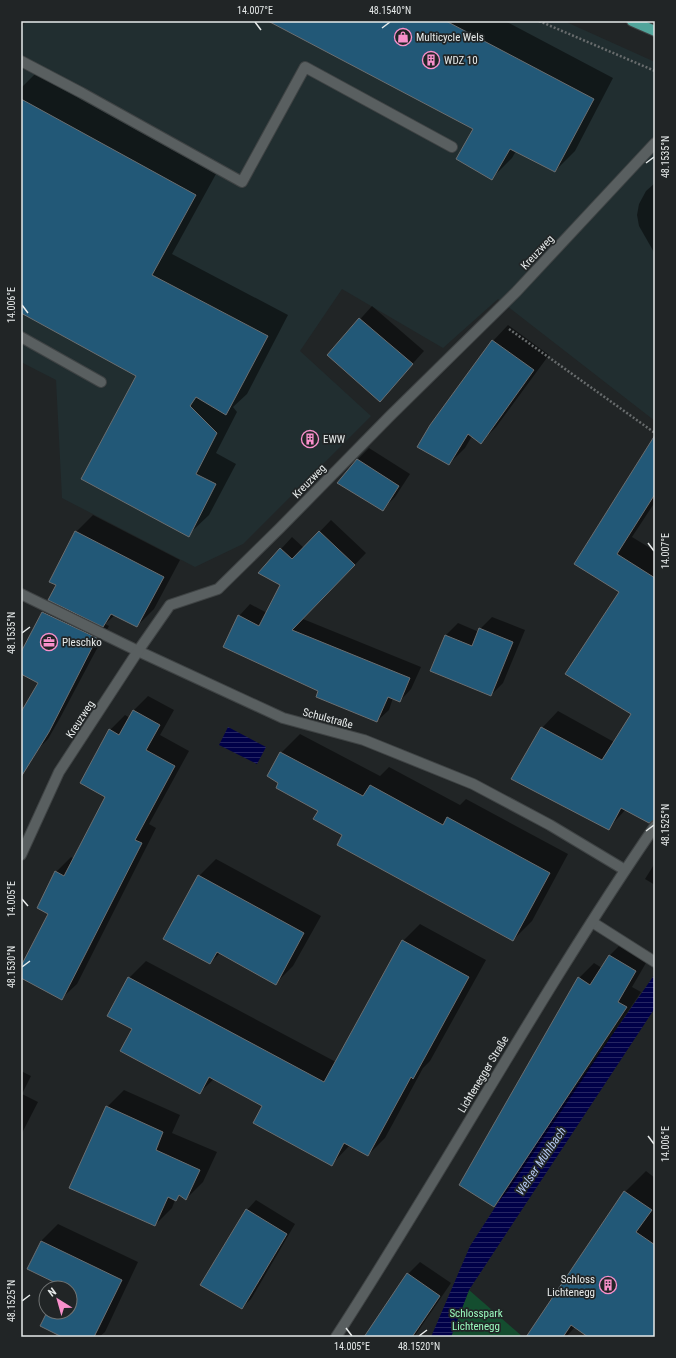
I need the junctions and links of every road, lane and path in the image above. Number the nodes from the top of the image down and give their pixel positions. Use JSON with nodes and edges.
{"nodes":[{"id":1,"x":539,"y":21,"type":"edge"},
{"id":2,"x":632,"y":21,"type":"edge"},
{"id":3,"x":655,"y":31,"type":"edge"},
{"id":4,"x":21,"y":61,"type":"edge"},
{"id":5,"x":655,"y":71,"type":"edge"},
{"id":6,"x":655,"y":143,"type":"edge"},
{"id":7,"x":452,"y":147,"type":"dead end"},
{"id":8,"x":491,"y":316,"type":"junction"},
{"id":9,"x":21,"y":337,"type":"edge"},
{"id":10,"x":101,"y":382,"type":"dead end"},
{"id":11,"x":655,"y":433,"type":"edge"},
{"id":12,"x":21,"y":594,"type":"edge"},
{"id":13,"x":138,"y":651,"type":"junction"},
{"id":14,"x":655,"y":826,"type":"edge"},
{"id":15,"x":21,"y":855,"type":"edge"},
{"id":16,"x":625,"y":870,"type":"junction"},
{"id":17,"x":592,"y":922,"type":"junction"},
{"id":18,"x":651,"y":960,"type":"edge"},
{"id":19,"x":336,"y":1337,"type":"edge"}],
"edges":[{"from":1,"to":5,"type":"path"},
{"from":2,"to":3,"type":"main road"},
{"from":4,"to":7,"type":"street"},
{"from":6,"to":8,"type":"street","name":"Kreuzweg"},
{"from":8,"to":11,"type":"path"},
{"from":8,"to":13,"type":"street","name":"Kreuzweg"},
{"from":9,"to":10,"type":"street"},
{"from":12,"to":13,"type":"street","name":"Schulstraße"},
{"from":13,"to":15,"type":"street","name":"Kreuzweg"},
{"from":13,"to":16,"type":"street","name":"Schulstraße"},
{"from":14,"to":16,"type":"street","name":"Lichtenegger Straße"},
{"from":16,"to":17,"type":"street","name":"Lichtenegger Straße"},
{"from":17,"to":18,"type":"street"},
{"from":17,"to":19,"type":"street","name":"Lichtenegger Straße"}]}
